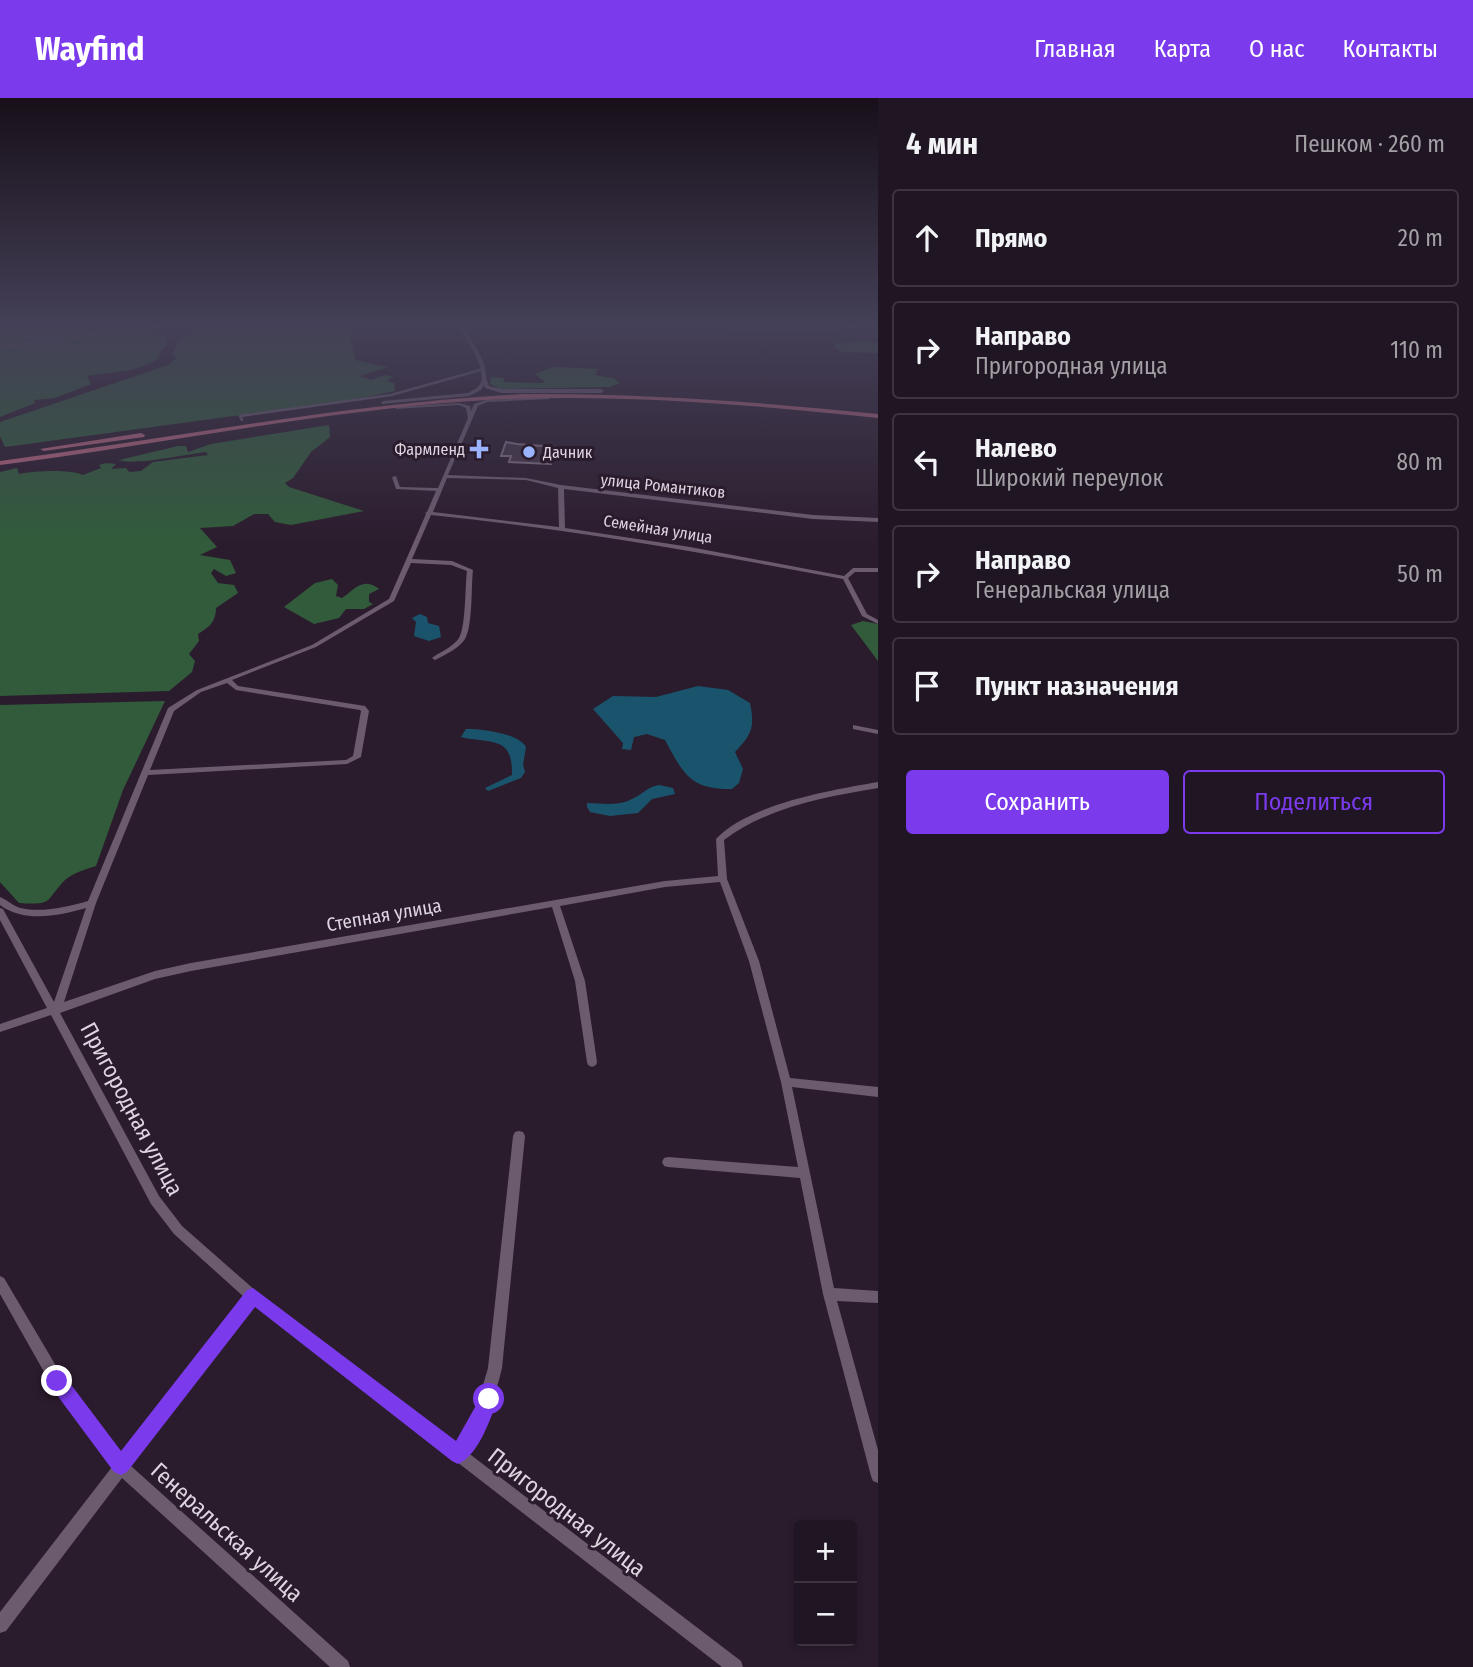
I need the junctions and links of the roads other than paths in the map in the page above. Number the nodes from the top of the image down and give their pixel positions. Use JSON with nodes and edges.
{"nodes":[{"id":1,"x":375,"y":397,"type":"edge"},
{"id":2,"x":438,"y":397,"type":"edge"},
{"id":3,"x":467,"y":397,"type":"edge"},
{"id":4,"x":517,"y":397,"type":"edge"},
{"id":5,"x":540,"y":397,"type":"edge"},
{"id":6,"x":689,"y":397,"type":"edge"},
{"id":7,"x":694,"y":397,"type":"edge"},
{"id":8,"x":383,"y":403,"type":"junction"},
{"id":9,"x":374,"y":408,"type":"junction"},
{"id":10,"x":841,"y":408,"type":"junction"},
{"id":11,"x":878,"y":408,"type":"edge"},
{"id":12,"x":878,"y":416,"type":"edge"},
{"id":13,"x":471,"y":418,"type":"junction"},
{"id":14,"x":242,"y":420,"type":"dead end"},
{"id":15,"x":189,"y":433,"type":"junction"},
{"id":16,"x":0,"y":456,"type":"edge"},
{"id":17,"x":0,"y":463,"type":"edge"},
{"id":18,"x":445,"y":476,"type":"junction"},
{"id":19,"x":394,"y":477,"type":"dead end"},
{"id":20,"x":561,"y":486,"type":"junction"},
{"id":21,"x":439,"y":490,"type":"junction"},
{"id":22,"x":428,"y":513,"type":"junction"},
{"id":23,"x":878,"y":520,"type":"edge"},
{"id":24,"x":562,"y":528,"type":"junction"},
{"id":25,"x":409,"y":561,"type":"junction"},
{"id":26,"x":878,"y":570,"type":"edge"},
{"id":27,"x":845,"y":578,"type":"junction"},
{"id":28,"x":878,"y":622,"type":"edge"},
{"id":29,"x":435,"y":658,"type":"dead end"},
{"id":30,"x":229,"y":681,"type":"junction"},
{"id":31,"x":856,"y":727,"type":"dead end"},
{"id":32,"x":878,"y":732,"type":"edge"},
{"id":33,"x":146,"y":773,"type":"junction"},
{"id":34,"x":877,"y":786,"type":"edge"},
{"id":35,"x":723,"y":879,"type":"junction"},
{"id":36,"x":0,"y":900,"type":"edge"},
{"id":37,"x":92,"y":903,"type":"junction"},
{"id":38,"x":555,"y":903,"type":"junction"},
{"id":39,"x":0,"y":911,"type":"edge"},
{"id":40,"x":56,"y":1010,"type":"junction"},
{"id":41,"x":0,"y":1028,"type":"edge"},
{"id":42,"x":592,"y":1062,"type":"dead end"},
{"id":43,"x":786,"y":1082,"type":"junction"},
{"id":44,"x":878,"y":1091,"type":"edge"},
{"id":45,"x":519,"y":1136,"type":"dead end"},
{"id":46,"x":668,"y":1162,"type":"dead end"},
{"id":47,"x":804,"y":1173,"type":"junction"},
{"id":48,"x":0,"y":1282,"type":"edge"},
{"id":49,"x":829,"y":1294,"type":"junction"},
{"id":50,"x":253,"y":1296,"type":"junction"},
{"id":51,"x":878,"y":1297,"type":"edge"},
{"id":52,"x":458,"y":1454,"type":"junction"},
{"id":53,"x":121,"y":1466,"type":"junction"},
{"id":54,"x":878,"y":1476,"type":"edge"},
{"id":55,"x":0,"y":1625,"type":"edge"},
{"id":56,"x":342,"y":1667,"type":"edge"},
{"id":57,"x":735,"y":1667,"type":"edge"}],
"edges":[{"from":1,"to":14,"type":"street"},
{"from":2,"to":8,"type":"street"},
{"from":3,"to":8,"type":"main road"},
{"from":4,"to":9,"type":"main road"},
{"from":5,"to":13,"type":"street"},
{"from":6,"to":10,"type":"main road"},
{"from":7,"to":10,"type":"main road"},
{"from":8,"to":15,"type":"main road"},
{"from":9,"to":13,"type":"street"},
{"from":9,"to":15,"type":"main road"},
{"from":10,"to":11,"type":"main road"},
{"from":10,"to":12,"type":"main road"},
{"from":13,"to":18,"type":"street"},
{"from":15,"to":15,"type":"main road"},
{"from":15,"to":16,"type":"main road"},
{"from":15,"to":17,"type":"main road"},
{"from":18,"to":20,"type":"street","name":"улица Романтиков"},
{"from":18,"to":21,"type":"street"},
{"from":19,"to":21,"type":"street"},
{"from":20,"to":23,"type":"street","name":"улица Романтиков"},
{"from":20,"to":24,"type":"street"},
{"from":21,"to":22,"type":"street"},
{"from":22,"to":24,"type":"street","name":"Семейная улица"},
{"from":22,"to":25,"type":"street"},
{"from":24,"to":27,"type":"street","name":"Семейная улица"},
{"from":25,"to":29,"type":"street"},
{"from":25,"to":30,"type":"street"},
{"from":26,"to":27,"type":"street","name":"Семейная улица"},
{"from":27,"to":28,"type":"street"},
{"from":30,"to":33,"type":"street"},
{"from":30,"to":33,"type":"street"},
{"from":31,"to":32,"type":"street"},
{"from":33,"to":37,"type":"street"},
{"from":34,"to":35,"type":"street"},
{"from":35,"to":38,"type":"street","name":"Степная улица"},
{"from":35,"to":43,"type":"street"},
{"from":36,"to":37,"type":"street"},
{"from":37,"to":40,"type":"street"},
{"from":38,"to":40,"type":"street","name":"Степная улица"},
{"from":38,"to":42,"type":"street"},
{"from":39,"to":40,"type":"street","name":"Пригородная улица"},
{"from":40,"to":41,"type":"street","name":"Степная улица"},
{"from":40,"to":50,"type":"street","name":"Пригородная улица"},
{"from":43,"to":44,"type":"street"},
{"from":43,"to":47,"type":"street"},
{"from":45,"to":52,"type":"street"},
{"from":46,"to":47,"type":"street"},
{"from":47,"to":49,"type":"street"},
{"from":48,"to":53,"type":"street","name":"Генеральская улица"},
{"from":49,"to":51,"type":"street"},
{"from":49,"to":54,"type":"street"},
{"from":50,"to":52,"type":"street","name":"Пригородная улица"},
{"from":50,"to":53,"type":"street"},
{"from":52,"to":57,"type":"street","name":"Пригородная улица"},
{"from":53,"to":55,"type":"street"},
{"from":53,"to":56,"type":"street","name":"Генеральская улица"}]}
